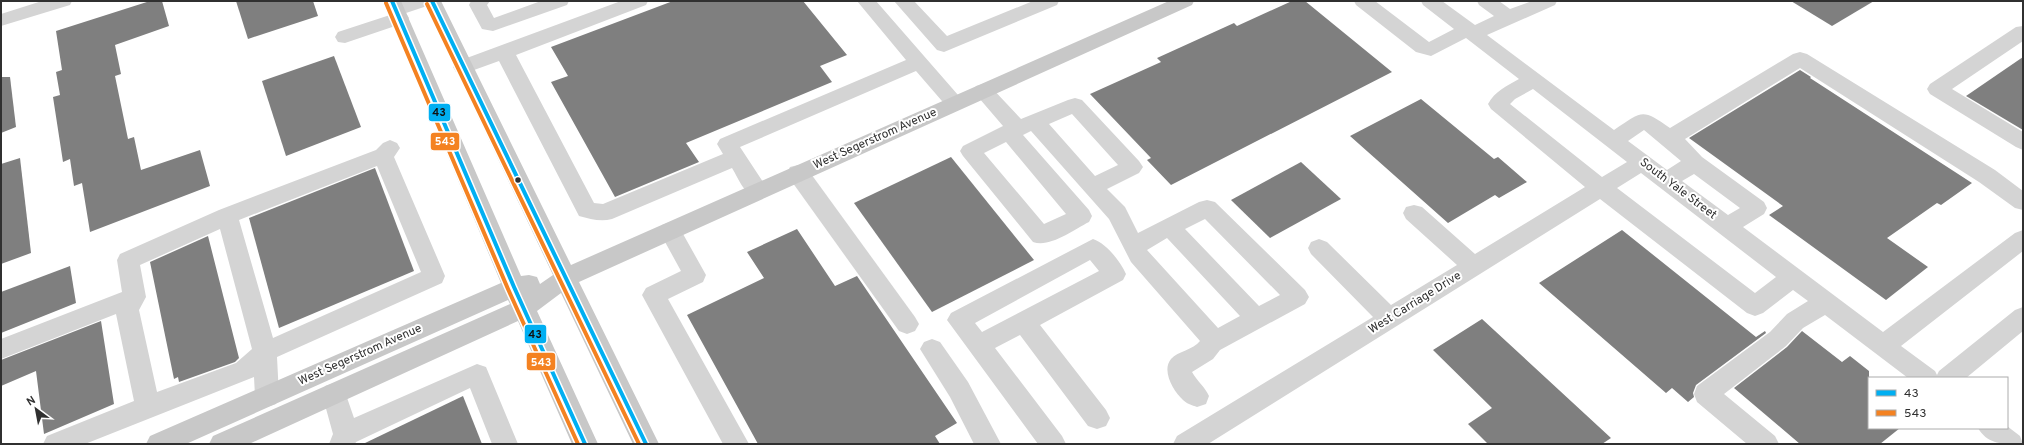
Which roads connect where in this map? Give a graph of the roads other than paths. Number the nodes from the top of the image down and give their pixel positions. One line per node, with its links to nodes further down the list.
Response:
1 (63, 1): 17 (street)
2 (423, 1): 15 (street)
3 (432, 1): 23 (main road)
4 (480, 1): 5 (street)
5 (560, 1)
6 (639, 1): 21 (street)
7 (866, 1): 22 (street)
8 (903, 1): 9 (street)
9 (1050, 1)
10 (1184, 1): 25 (main road, West Segerstrom Avenue)
11 (1363, 1): 19 (street)
12 (1430, 1): 19 (street, South Yale Street)
13 (1486, 1): 16 (street)
14 (1548, 1): 16 (street)
15 (396, 9): 18 (street); 54 (main road)
16 (1508, 17): 19 (street)
17 (1, 20)
18 (343, 32)
19 (1470, 32): 24 (street, South Yale Street)
20 (2023, 32): 30 (street)
21 (504, 51): 23 (street); 31 (street)
22 (919, 62): 26 (street); 31 (street)
23 (464, 67): 52 (main road)
24 (1534, 80): 29 (street, South Yale Street); 37 (street)
25 (983, 91): 26 (main road, West Segerstrom Avenue); 27 (street)
26 (955, 103): 34 (main road, West Segerstrom Avenue)
27 (1021, 128): 36 (street); 36 (street); 42 (street); 42 (street)
28 (1669, 139): 29 (street); 33 (street); 39 (street)
29 (1614, 140): 32 (street, South Yale Street)
30 (2023, 142)
31 (735, 158): 38 (street)
32 (1643, 162): 35 (street, South Yale Street); 37 (street, West Carriage Drive)
33 (1695, 163): 35 (street); 43 (street)
34 (798, 173): 38 (main road, West Segerstrom Avenue); 60 (street)
35 (1667, 180): 43 (street, South Yale Street)
36 (1092, 187): 47 (street)
37 (1601, 188): 50 (street, West Carriage Drive); 51 (street)
38 (758, 191): 45 (main road, West Segerstrom Avenue)
39 (2023, 202)
40 (1414, 213): 50 (street)
41 (227, 216): 53 (street); 66 (street); 66 (street)
42 (1072, 220): 48 (street)
43 (1728, 226): 51 (street, South Yale Street)
44 (1170, 227): 47 (street); 58 (street); 58 (street)
45 (670, 231): 52 (main road, West Segerstrom Avenue); 82 (street)
46 (2023, 239): 63 (street)
47 (1134, 245): 61 (street)
48 (1093, 248): 59 (street); 62 (street)
49 (1319, 248): 57 (street)
50 (1474, 266): 57 (street, West Carriage Drive)
51 (1794, 277): 55 (street, South Yale Street)
52 (565, 278): 54 (main road, West Segerstrom Avenue); 81 (main road)
53 (134, 297): 64 (street); 71 (street)
54 (519, 297): 69 (main road, West Segerstrom Avenue); 70 (main road, West Segerstrom Avenue); 80 (main road)
55 (1827, 302): 63 (street, South Yale Street); 86 (street)
56 (2023, 317): 68 (street)
57 (1389, 318): 73 (street, West Carriage Drive)
58 (1257, 319): 61 (street)
59 (1024, 322): 62 (street); 72 (street)
60 (907, 324)
61 (1212, 343): 73 (street)
62 (979, 345): 84 (street)
63 (1883, 346): 67 (street, South Yale Street)
64 (1, 349)
65 (932, 349): 83 (street)
66 (265, 352): 70 (street); 71 (street)
67 (1925, 377)
68 (1949, 377)
69 (334, 394): 75 (street); 78 (main road, West Segerstrom Avenue)
70 (267, 396): 77 (main road, West Segerstrom Avenue)
71 (148, 407): 76 (street)
72 (1097, 418)
73 (1220, 423): 85 (street, West Carriage Drive)
74 (1992, 429): 87 (street)
75 (344, 439): 79 (street)
76 (56, 444)
77 (159, 444)
78 (222, 444)
79 (505, 444)
80 (585, 444)
81 (646, 444)
82 (736, 444)
83 (988, 444)
84 (1053, 444)
85 (1186, 444)
86 (1766, 444)
87 (2011, 444)

